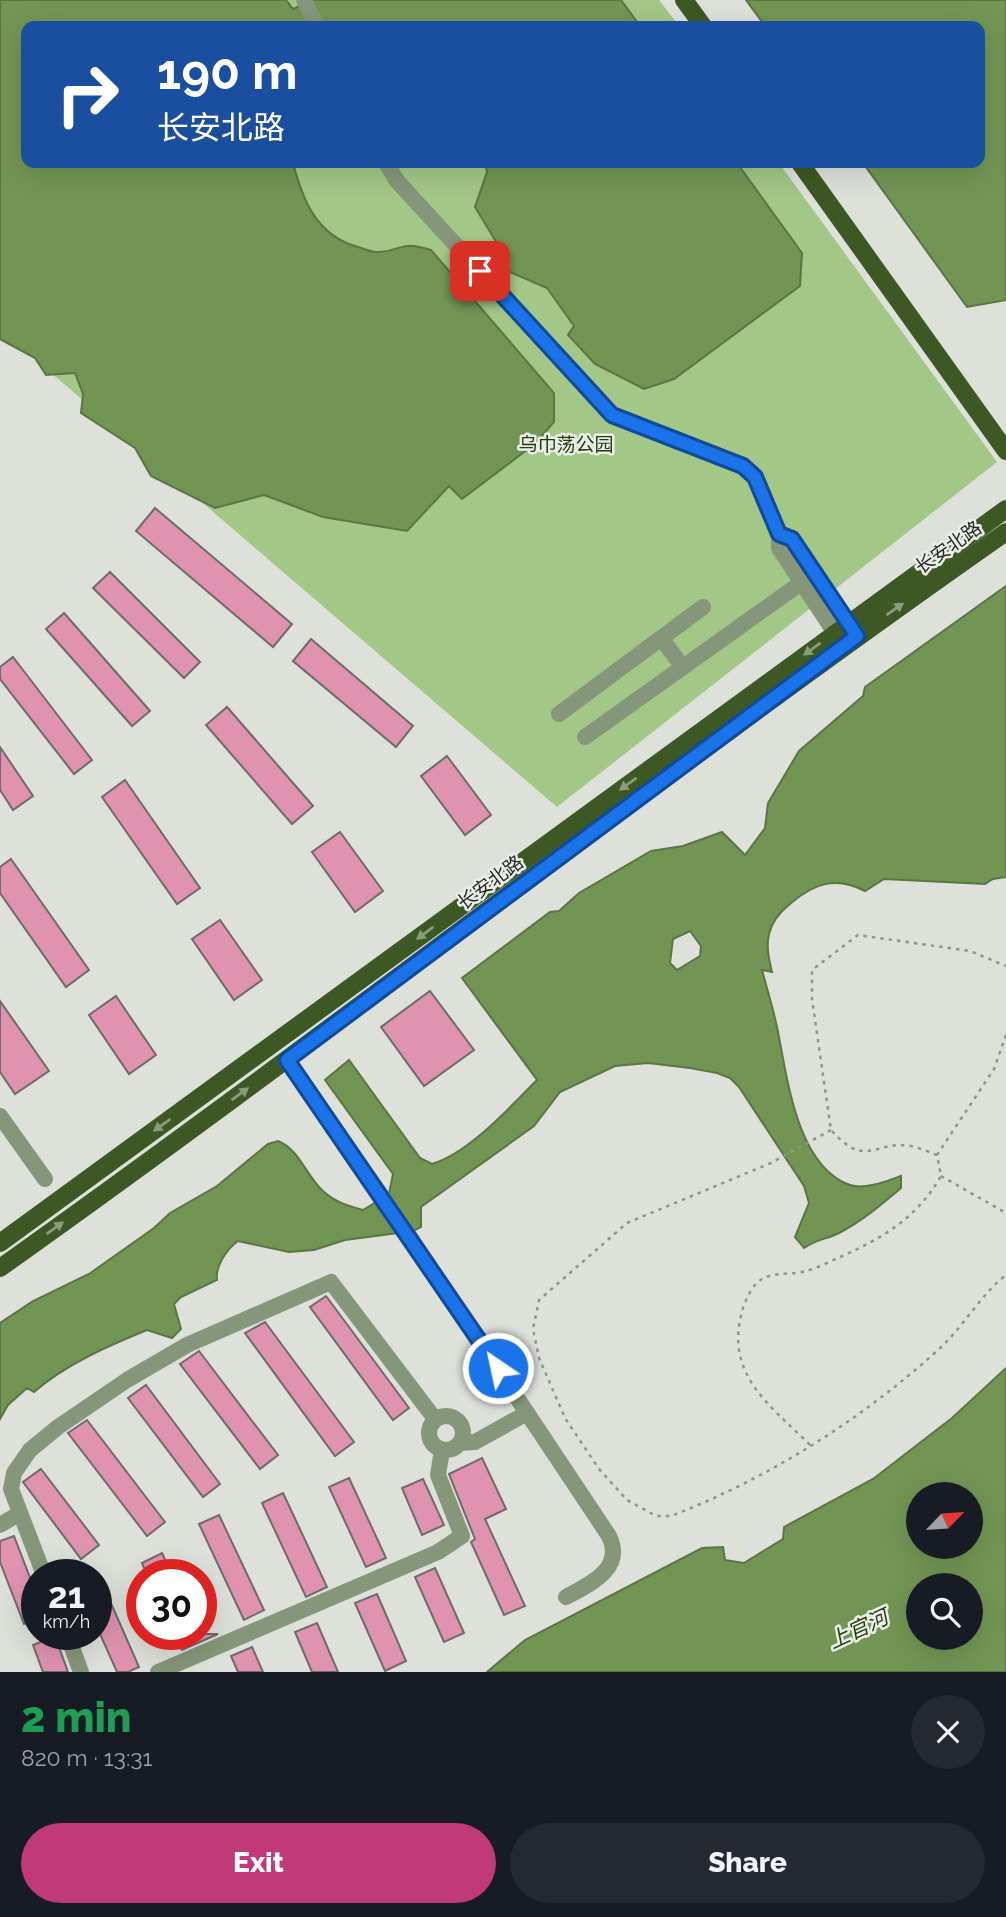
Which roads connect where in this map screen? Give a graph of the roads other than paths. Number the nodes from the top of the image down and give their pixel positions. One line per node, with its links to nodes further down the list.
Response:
1 (304, 0): 3 (street)
2 (684, 0): 4 (main road)
3 (314, 21)
4 (699, 21)
5 (389, 168): 10 (street)
6 (804, 168): 7 (main road)
7 (1006, 451)
8 (1006, 509): 12 (main road, 长安北路)
9 (1006, 532): 12 (main road, 长安北路, one-way to 9)
10 (808, 577): 12 (street); 14 (street)
11 (703, 607): 13 (street)
12 (846, 634): 17 (main road, 长安北路); 21 (main road, 长安北路, one-way to 21)
13 (660, 638): 14 (street); 15 (street)
14 (683, 667): 16 (street)
15 (559, 713)
16 (585, 737)
17 (287, 1060): 22 (main road, 长安北路, one-way to 17); 23 (street)
18 (0, 1116): 19 (street)
19 (6, 1136): 20 (street)
20 (45, 1179)
21 (0, 1243)
22 (0, 1268)
23 (527, 1412): 25 (street); 30 (street)
24 (435, 1419): 25 (street); 26 (street); 27 (street)
25 (460, 1443): 26 (street)
26 (442, 1450): 33 (street)
27 (20, 1513): 28 (street); 29 (street)
28 (0, 1525)
29 (38, 1559)
30 (566, 1597)
31 (73, 1650): 32 (street)
32 (81, 1672)
33 (158, 1672)

